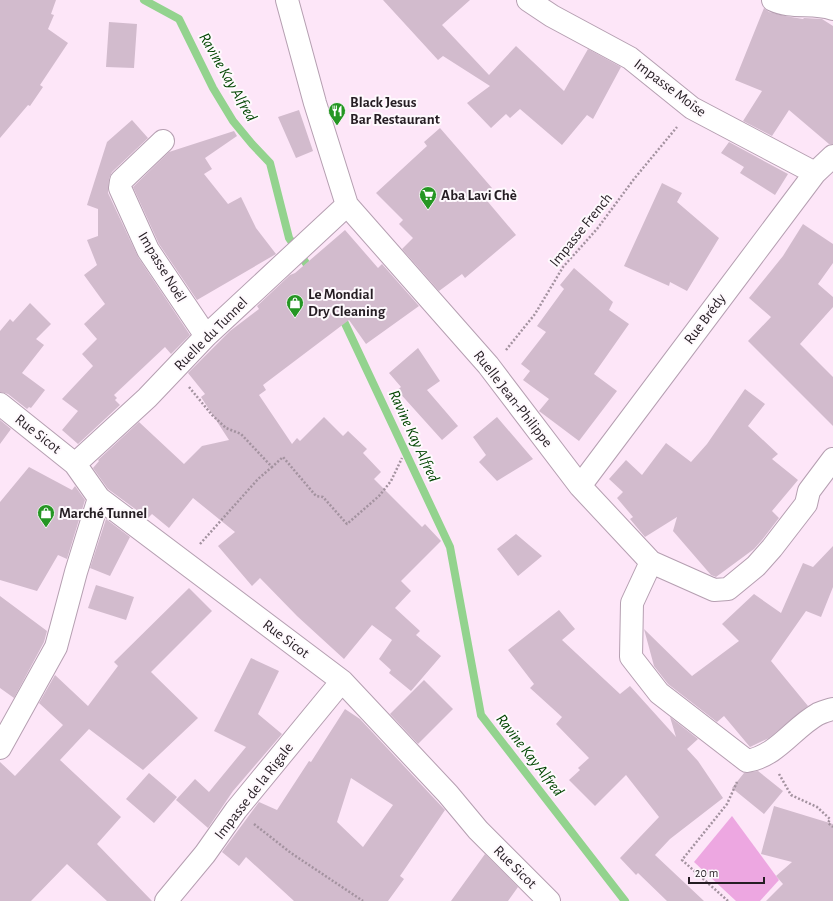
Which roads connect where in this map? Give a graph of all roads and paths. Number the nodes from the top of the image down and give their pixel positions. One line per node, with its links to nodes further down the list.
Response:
1 (287, 0): 9 (street, Ruelle Jean-Philippe)
2 (528, 0): 5 (street, Impasse Moïse)
3 (773, 0): 4 (street)
4 (833, 9)
5 (692, 108): 8 (street, Impasse Moïse); 11 (path, Impasse French)
6 (163, 141): 10 (street, Impasse Noël)
7 (833, 156): 8 (street, Rue Brédy)
8 (815, 173): 18 (street, Rue Brédy)
9 (347, 205): 10 (street, Ruelle du Tunnel); 11 (street, Ruelle Jean-Philippe)
10 (206, 336): 12 (street, Ruelle du Tunnel)
11 (488, 365): 18 (street, Ruelle Jean-Philippe)
12 (177, 368): 16 (street, Ruelle du Tunnel); 17 (path)
13 (0, 404): 16 (street, Rue Sicot)
14 (402, 458): 17 (path)
15 (833, 459): 20 (street)
16 (75, 464): 19 (street, Rue Sicot)
17 (272, 467): 21 (path)
18 (580, 486): 20 (street, Ruelle Jean-Philippe)
19 (99, 498): 21 (street, Rue Sicot); 24 (street)
20 (651, 562): 25 (street)
21 (183, 563): 22 (street, Rue Sicot)
22 (342, 681): 26 (street, Impasse de la Rigale); 30 (street, Rue Sicot)
23 (833, 709): 25 (street)
24 (0, 748)
25 (757, 758): 27 (path); 31 (path)
26 (236, 810): 28 (street, Impasse de la Rigale); 29 (path)
27 (833, 827)
28 (166, 901)
29 (363, 901)
30 (549, 901)
31 (728, 901)

